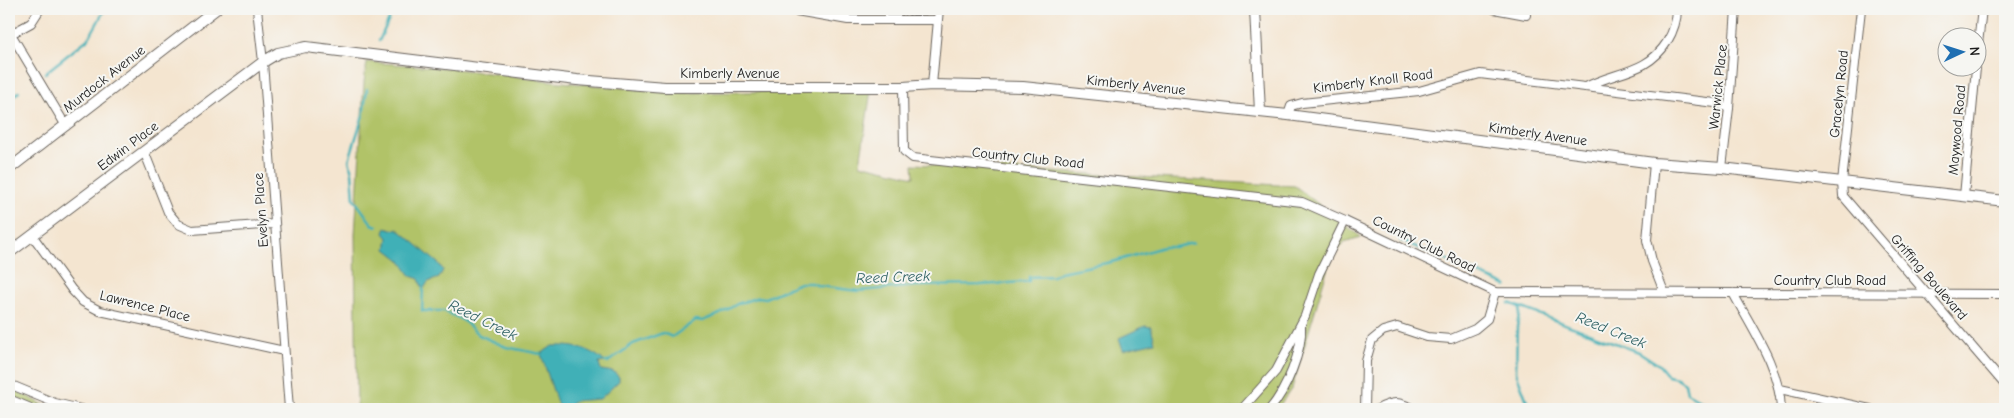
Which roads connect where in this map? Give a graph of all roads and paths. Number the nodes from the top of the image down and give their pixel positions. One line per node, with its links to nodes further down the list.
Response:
1 (40, 9): 16 (street)
2 (216, 9): 25 (street, Murdock Avenue)
3 (257, 9): 17 (street, Evelyn Place)
4 (785, 9): 12 (street)
5 (938, 9): 14 (street)
6 (1255, 9): 23 (street)
7 (1494, 9): 13 (street)
8 (1677, 9): 21 (street, Kimberly Knoll Road)
9 (1736, 9): 22 (street, Warwick Place)
10 (1860, 9): 30 (street, Gracelyn Road)
11 (1982, 9): 15 (street)
12 (798, 10): 14 (street)
13 (1526, 15)
14 (937, 20): 19 (street)
15 (1980, 28)
16 (10, 34): 25 (street)
17 (263, 62): 20 (street, Kimberly Avenue); 26 (street, Edwin Place); 34 (street, Evelyn Place)
18 (1975, 78): 31 (street, Maywood Road)
19 (932, 85): 20 (street, Kimberly Avenue); 23 (street, Kimberly Avenue)
20 (904, 87): 33 (street, Country Club Road)
21 (1586, 87): 22 (street, Kimberly Knoll Road); 24 (street, Kimberly Knoll Road)
22 (1729, 108): 28 (street, Warwick Place)
23 (1260, 112): 24 (street, Kimberly Avenue)
24 (1288, 115): 27 (street, Kimberly Avenue)
25 (66, 126): 29 (street, Murdock Avenue)
26 (144, 151): 34 (street); 35 (street, Edwin Place)
27 (1654, 163): 28 (street, Kimberly Avenue); 38 (street)
28 (1722, 168): 30 (street, Kimberly Avenue)
29 (9, 169)
30 (1842, 182): 31 (street, Kimberly Avenue); 40 (street, Griffing Boulevard)
31 (1964, 196): 32 (street, Kimberly Avenue)
32 (2005, 201)
33 (1346, 221): 37 (street, Country Club Road); 42 (street)
34 (274, 224): 43 (street, Evelyn Place)
35 (32, 235): 36 (street, Edwin Place); 43 (street, Lawrence Place)
36 (9, 253)
37 (1495, 292): 38 (street, Country Club Road); 53 (street)
38 (1664, 292): 39 (street, Country Club Road)
39 (1733, 293): 40 (street, Country Club Road); 46 (street)
40 (1927, 293): 41 (street, Country Club Road); 45 (street, Griffing Boulevard)
41 (2005, 294)
42 (1301, 323): 51 (street); 52 (street)
43 (284, 351): 50 (street, Evelyn Place)
44 (9, 384): 49 (street)
45 (2005, 385)
46 (1780, 389): 56 (street); 57 (street)
47 (9, 399): 48 (street)
48 (33, 409)
49 (81, 409)
50 (289, 409)
51 (1242, 409)
52 (1270, 409)
53 (1365, 409)
54 (1378, 409): 55 (street)
55 (1415, 409)
56 (1781, 409)
57 (1870, 409)

